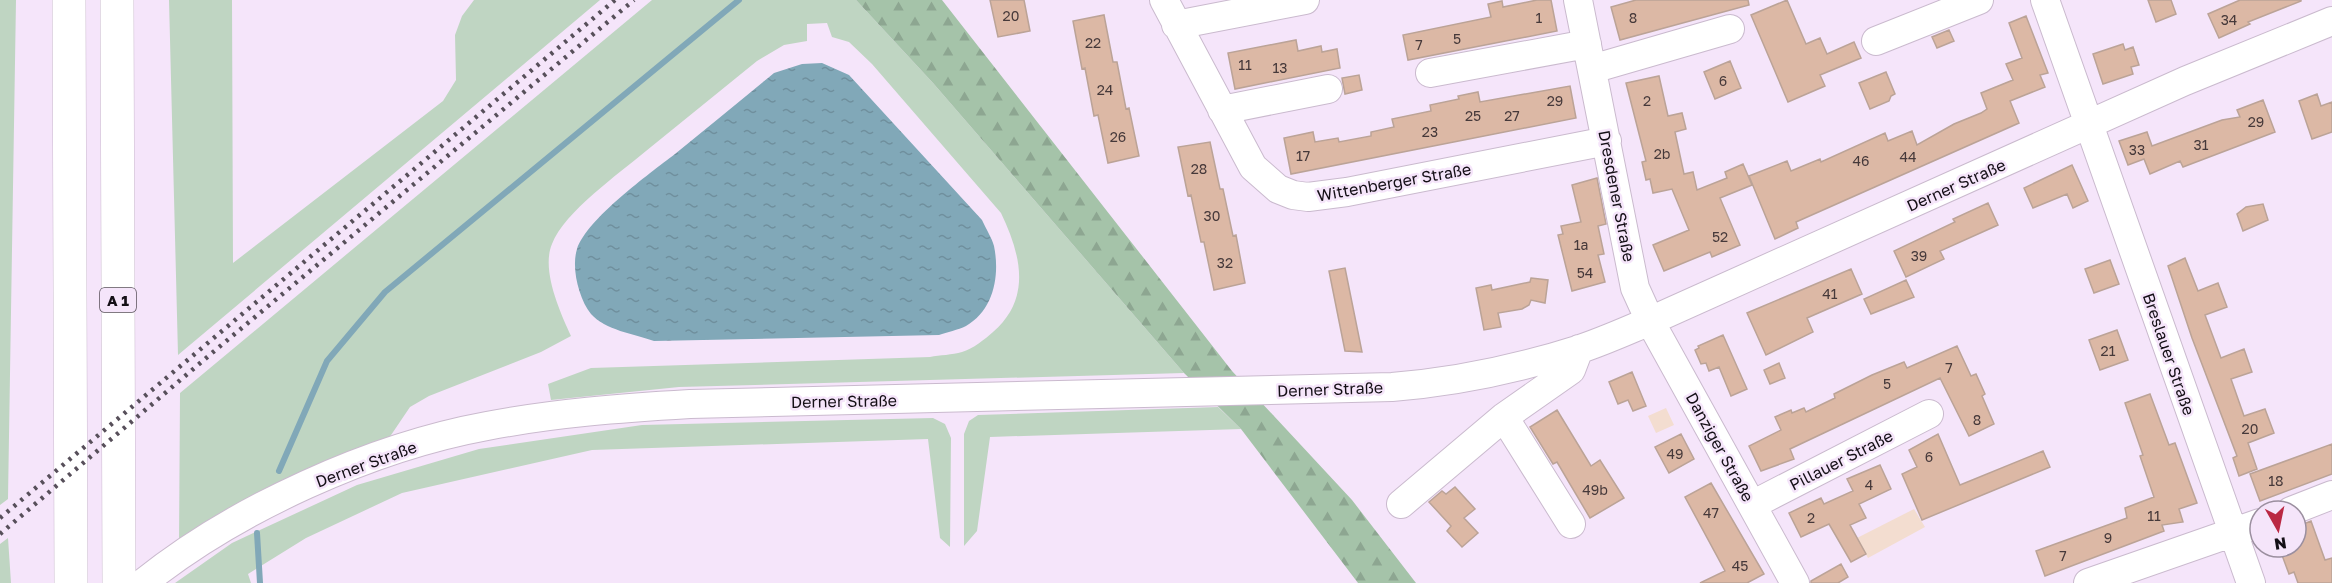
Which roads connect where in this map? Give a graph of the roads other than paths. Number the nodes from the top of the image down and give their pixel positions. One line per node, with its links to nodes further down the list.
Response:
1 (69, 0): 21 (highway)
2 (117, 0): 32 (highway, A 1)
3 (1305, 0): 7 (street, Wittenberger Straße)
4 (1578, 0): 11 (street, Dresdener Straße)
5 (1979, 0): 10 (street)
6 (2045, 0): 15 (street, Breslauer Straße)
7 (1170, 12): 14 (street, Wittenberger Straße)
8 (2332, 21): 15 (street, Derner Straße)
9 (1730, 29): 11 (street)
10 (1876, 42)
11 (1589, 56): 12 (street); 16 (street, Dresdener Straße)
12 (1430, 73)
13 (1328, 89): 14 (street)
14 (1222, 110): 16 (street, Wittenberger Straße)
15 (2089, 125): 17 (street, Derner Straße); 28 (street, Breslauer Straße)
16 (1607, 141): 17 (street, Dresdener Straße)
17 (1650, 321): 18 (street, Derner Straße); 25 (street, Danziger Straße)
18 (1579, 349): 20 (street); 33 (street, Derner Straße)
19 (1929, 414): 25 (street, Pillauer Straße)
20 (1504, 417): 23 (street); 26 (street)
21 (70, 488): 30 (highway); 31 (highway)
22 (2332, 495): 24 (street)
23 (1401, 504)
24 (2308, 504)
25 (1752, 505): 29 (street, Danziger Straße)
26 (1571, 524)
27 (2248, 528): 28 (street)
28 (2232, 534): 34 (street); 35 (street, Breslauer Straße)
29 (1786, 580)
30 (48, 583)
31 (71, 583)
32 (119, 583)
33 (143, 583)
34 (2088, 583)
35 (2251, 583)

